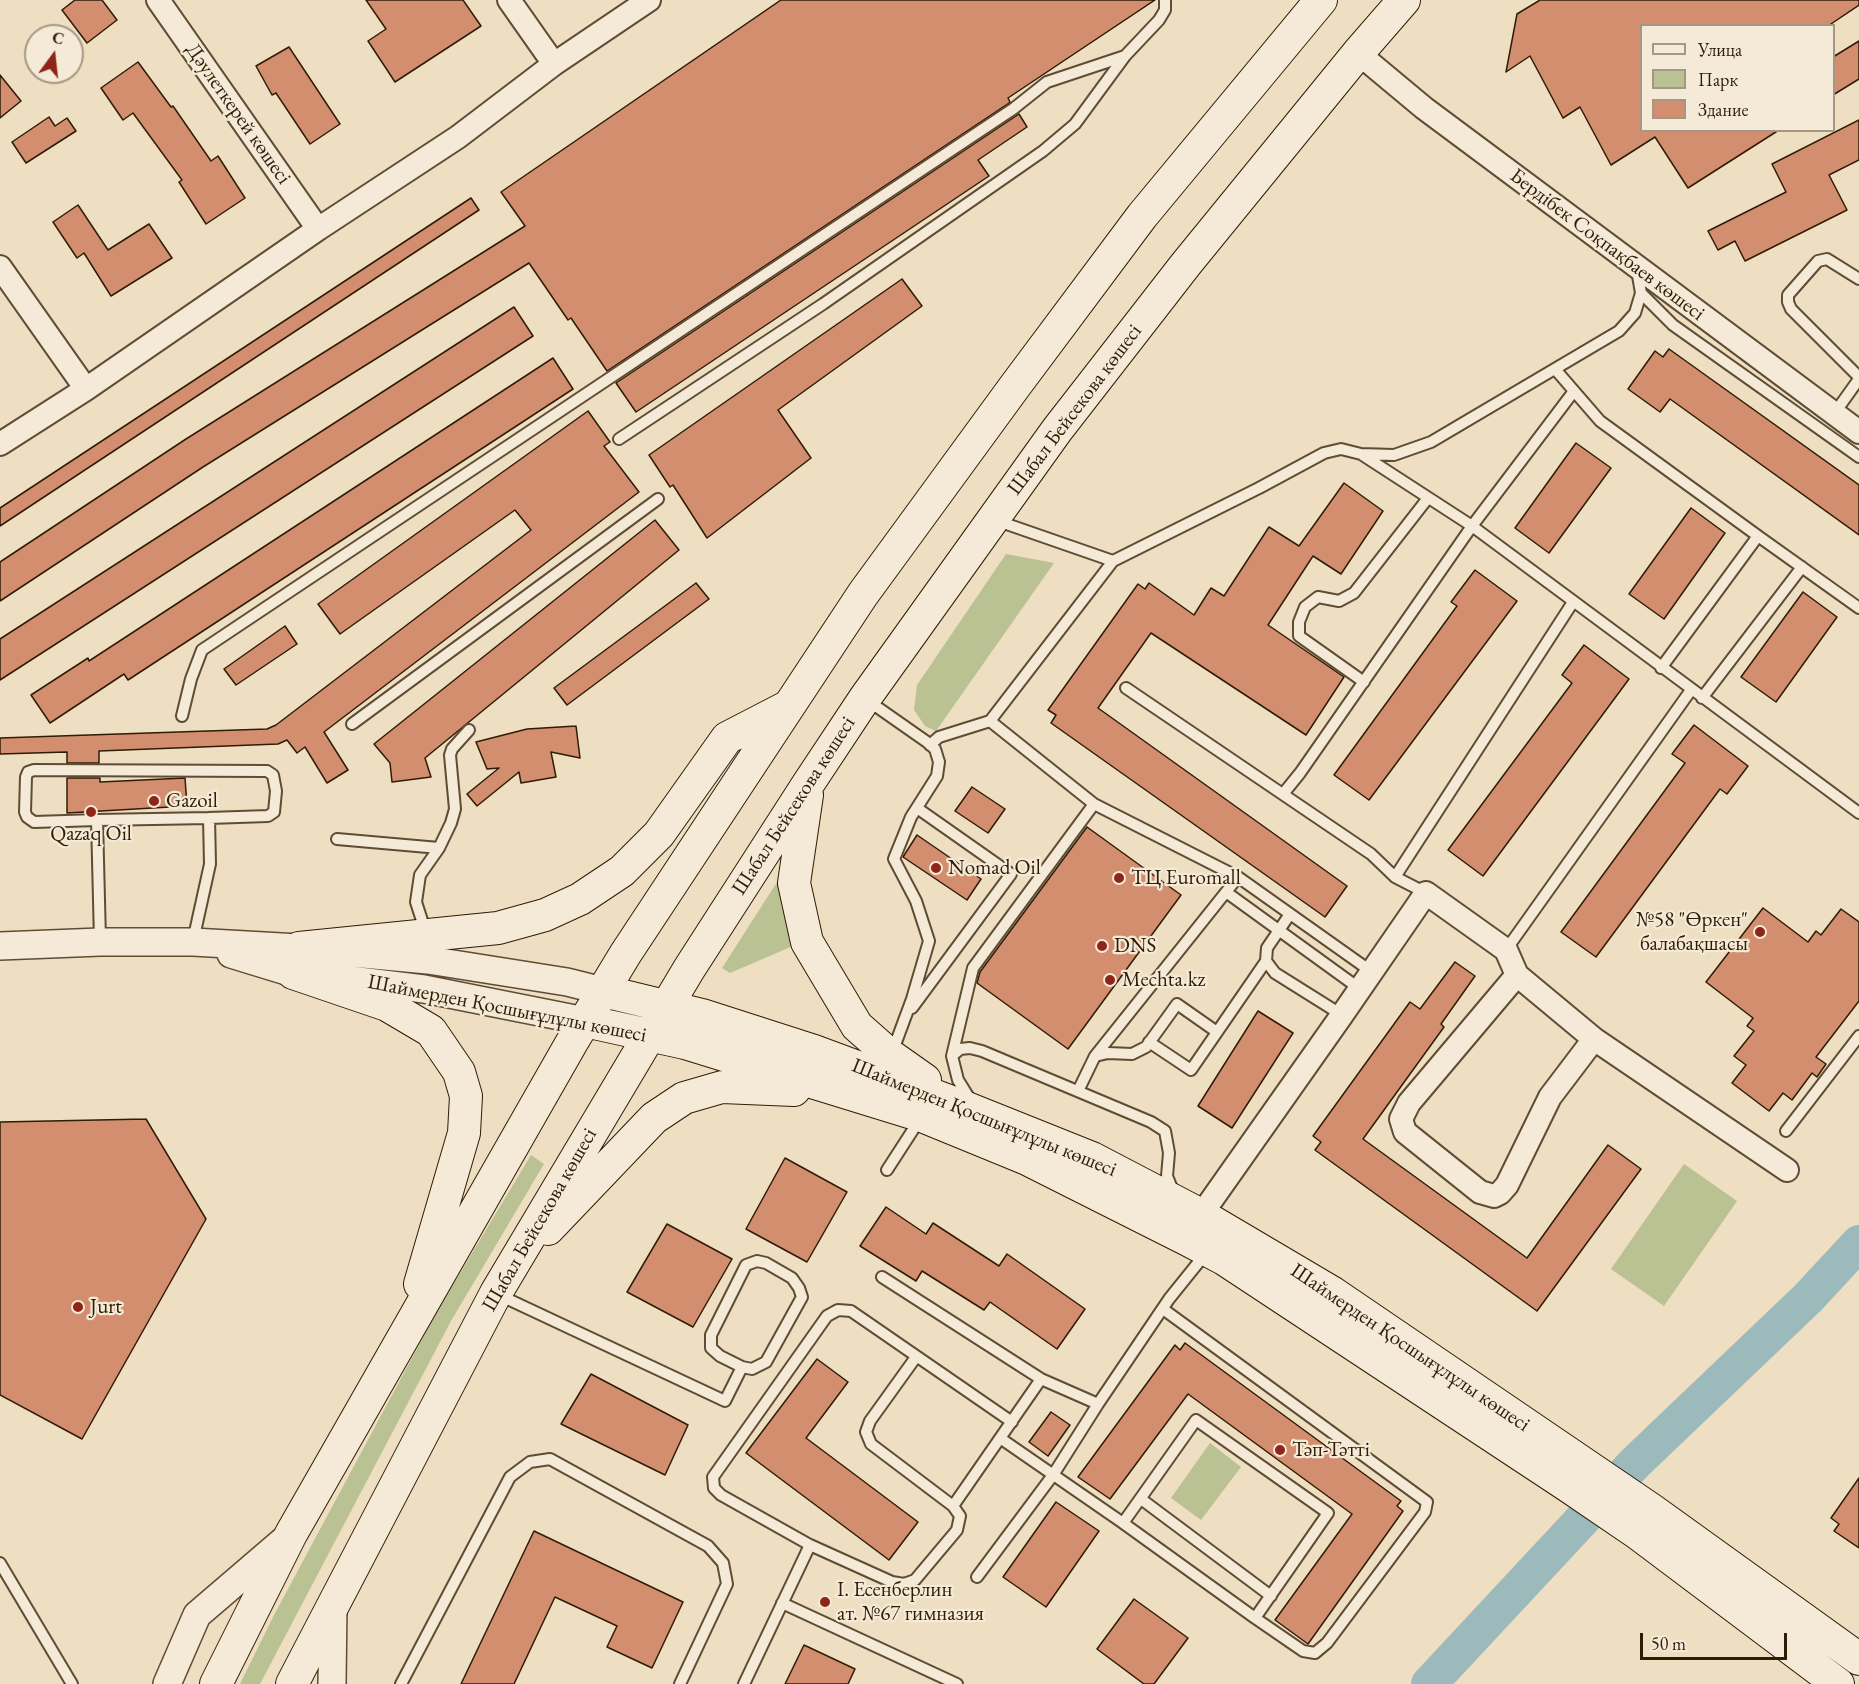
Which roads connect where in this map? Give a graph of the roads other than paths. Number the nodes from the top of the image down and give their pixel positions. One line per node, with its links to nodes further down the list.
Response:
1 (158, 0): 10 (street, Дәулеткерей көшесі)
2 (509, 0): 9 (street)
3 (649, 0): 9 (street)
4 (1165, 0): 8 (lane)
5 (1321, 0): 40 (main road)
6 (1404, 0): 7 (main road, Шабал Бейсекова көшесі)
7 (1358, 53): 12 (street, Бердібек Соқпақбаев көшесі); 27 (main road, Шабал Бейсекова көшесі)
8 (1125, 56): 21 (lane); 41 (lane)
9 (554, 64): 10 (street)
10 (318, 229): 17 (street)
11 (0, 267): 17 (street)
12 (1636, 267): 14 (lane); 19 (street, Бердібек Соқпақбаев көшесі)
13 (1859, 279): 16 (lane)
14 (1641, 293): 15 (lane); 24 (lane)
15 (1555, 369): 18 (lane); 23 (lane)
16 (1859, 378): 19 (lane)
17 (86, 389): 22 (street)
18 (1574, 391): 28 (lane); 29 (lane)
19 (1834, 414): 20 (street, Бердібек Соқпақбаев көшесі)
20 (1859, 432)
21 (620, 439)
22 (0, 444)
23 (1361, 454): 25 (lane); 30 (lane)
24 (1859, 457)
25 (1428, 498): 28 (lane); 35 (lane)
26 (658, 499): 43 (lane)
27 (993, 520): 30 (lane); 38 (main road, Шабал Бейсекова көшесі)
28 (1472, 526): 32 (lane); 35 (lane)
29 (1758, 536): 31 (lane); 34 (lane)
30 (1113, 561): 42 (lane)
31 (1802, 567): 33 (lane); 39 (lane)
32 (1573, 602): 34 (lane); 56 (lane)
33 (1859, 608)
34 (1661, 668): 37 (lane)
35 (1364, 682): 47 (lane)
36 (1126, 688): 47 (lane)
37 (1691, 690): 39 (lane); 65 (lane)
38 (865, 698): 45 (lane); 46 (main road, Шабал Бейсекова көшесі)
39 (1702, 698): 50 (lane)
40 (788, 706): 61 (main road); 70 (main road)
41 (182, 716)
42 (990, 721): 45 (lane); 48 (lane)
43 (351, 724)
44 (469, 730): 54 (lane)
45 (930, 745): 49 (lane)
46 (808, 784): 71 (main road, Шабал Бейсекова көшесі); 80 (main road)
47 (1283, 794): 56 (lane)
48 (1094, 804): 55 (lane); 81 (lane)
49 (917, 808): 73 (lane); 73 (lane)
50 (1859, 813)
51 (209, 818): 52 (lane); 52 (lane); 63 (lane)
52 (97, 820): 62 (lane)
53 (337, 839): 54 (lane)
54 (439, 848): 61 (lane)
55 (1238, 877): 57 (lane); 59 (lane)
56 (1395, 877): 58 (lane)
57 (1226, 892): 60 (lane); 82 (lane)
58 (1426, 893): 65 (street); 69 (street)
59 (1290, 914): 60 (lane); 69 (lane)
60 (1279, 930): 67 (lane); 69 (lane)
61 (427, 936): 66 (main road)
62 (100, 942): 63 (street, Шаймерден Қосшығұлұлы көшесі); 64 (street, Шаймерден Қосшығұлұлы көшесі)
63 (193, 942): 66 (street, Шаймерден Қосшығұлұлы көшесі)
64 (0, 946)
65 (1506, 950): 68 (street)
66 (296, 961): 70 (street, Шаймерден Қосшығұлұлы көшесі); 74 (street, Шаймерден Қосшығұлұлы көшесі); 95 (main road)
67 (1266, 961): 72 (lane); 75 (lane)
68 (1517, 975): 78 (street); 78 (street)
69 (1366, 980): 72 (street)
70 (603, 991): 71 (main road, Шаймерден Қосшығұлұлы көшесі); 74 (main road)
71 (666, 1007): 76 (main road, Шабал Бейсекова көшесі); 85 (main road, Шаймерден Қосшығұлұлы көшесі)
72 (1342, 1015): 90 (street)
73 (905, 1019): 80 (lane)
74 (585, 1021): 76 (main road, Шаймерден Қосшығұлұлы көшесі); 95 (main road)
75 (1217, 1032): 79 (lane); 79 (lane)
76 (649, 1035): 84 (main road, Шаймерден Қосшығұлұлы көшесі); 91 (main road, Шабал Бейсекова көшесі)
77 (1859, 1036): 87 (lane)
78 (1594, 1039): 89 (street)
79 (1149, 1042): 82 (lane)
80 (891, 1056): 85 (main road)
81 (952, 1056): 83 (lane); 85 (lane)
82 (1095, 1056): 83 (lane)
83 (1078, 1091): 90 (lane)
84 (838, 1092): 86 (main road, Шаймерден Қосшығұлұлы көшесі); 91 (main road)
85 (968, 1109): 90 (main road, Шаймерден Қосшығұлұлы көшесі)
86 (922, 1116): 88 (lane); 90 (main road, Шаймерден Қосшығұлұлы көшесі)
87 (1786, 1131)
88 (887, 1170)
89 (1787, 1170)
90 (1194, 1227): 94 (lane); 105 (main road, Шаймерден Қосшығұлұлы көшесі)
91 (512, 1266): 93 (main road, Шабал Бейсекова көшесі)
92 (882, 1277): 98 (lane)
93 (496, 1293): 97 (lane); 113 (main road, Шабал Бейсекова көшесі)
94 (1163, 1309): 99 (lane); 114 (lane)
95 (405, 1335): 107 (main road)
96 (916, 1357): 100 (lane); 104 (lane); 108 (lane)
97 (742, 1367): 97 (lane)
98 (1041, 1379): 99 (lane); 100 (lane)
99 (1098, 1404): 102 (lane)
100 (1012, 1422): 101 (lane)
101 (1000, 1438): 102 (lane); 104 (lane)
102 (1053, 1475): 106 (lane); 110 (lane)
103 (1141, 1499): 106 (lane); 111 (lane); 111 (lane)
104 (953, 1506): 108 (lane)
105 (1644, 1522): 115 (main road, Шаймерден Қосшығұлұлы көшесі); 125 (main road, Шаймерден Қосшығұлұлы көшесі)
106 (1124, 1523): 114 (lane)
107 (291, 1534): 117 (street); 118 (main road)
108 (810, 1545): 112 (lane)
109 (0, 1563): 116 (lane)
110 (977, 1577)
111 (1270, 1596): 114 (lane)
112 (782, 1602): 123 (lane); 124 (lane)
113 (333, 1603): 119 (main road, Шабал Бейсекова көшесі); 120 (street)
114 (1255, 1618)
115 (1859, 1659)
116 (72, 1684)
117 (167, 1684)
118 (216, 1684)
119 (292, 1684)
120 (332, 1684)
121 (401, 1684): 122 (lane)
122 (680, 1684)
123 (744, 1684)
124 (957, 1684)
125 (1838, 1684)

